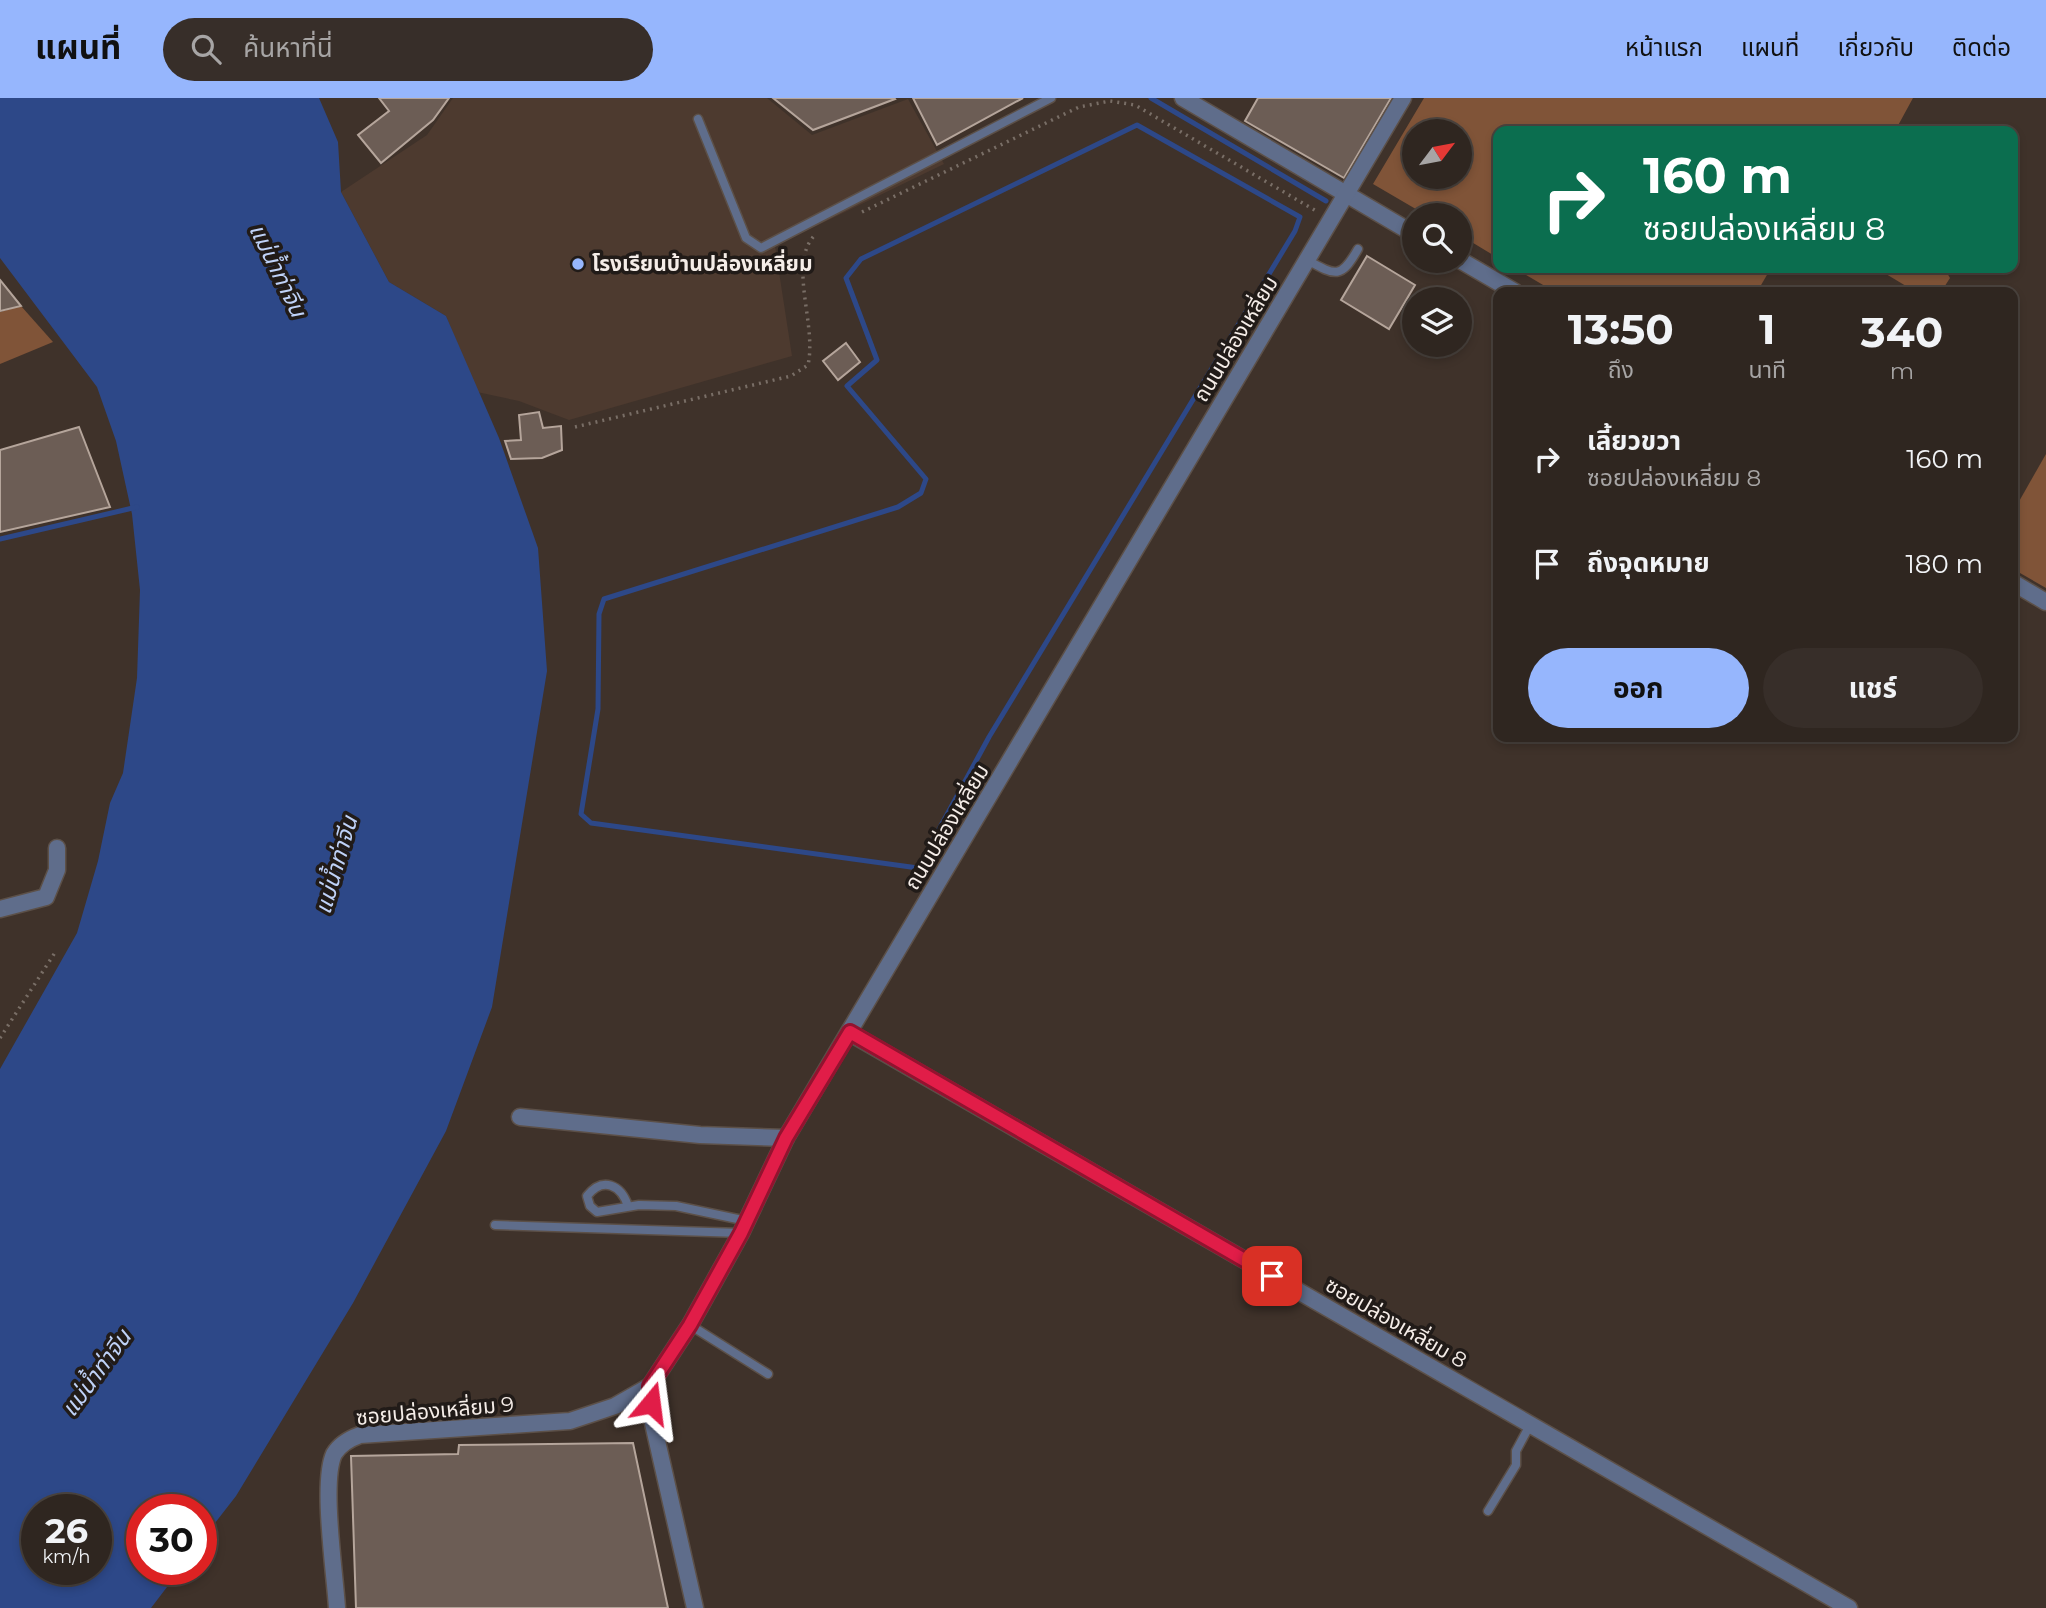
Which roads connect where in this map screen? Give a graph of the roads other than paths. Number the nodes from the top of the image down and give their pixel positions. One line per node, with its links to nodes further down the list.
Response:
1 (1051, 98): 4 (lane)
2 (1183, 98): 5 (street)
3 (1403, 98): 5 (street, ถนนปล่องเหลี่ยม)
4 (698, 119)
5 (1346, 195): 6 (street); 8 (street, ถนนปล่องเหลี่ยม)
6 (1402, 227)
7 (1358, 249): 8 (lane)
8 (1307, 260): 15 (street, ถนนปล่องเหลี่ยม)
9 (1472, 267): 10 (street)
10 (1506, 287)
11 (2018, 586): 12 (street)
12 (2046, 602)
13 (57, 848): 14 (street)
14 (0, 909)
15 (850, 1032): 17 (street, ถนนปล่องเหลี่ยม); 24 (street, ซอยปล่องเหลี่ยม 8)
16 (520, 1118): 17 (street)
17 (786, 1138): 20 (street, ถนนปล่องเหลี่ยม)
18 (628, 1206): 18 (lane); 20 (lane)
19 (495, 1225): 20 (lane)
20 (744, 1227): 21 (street, ถนนปล่องเหลี่ยม)
21 (690, 1325): 22 (lane); 23 (street, ถนนปล่องเหลี่ยม)
22 (768, 1374)
23 (650, 1386): 26 (street, ซอยปล่องเหลี่ยม 9); 27 (street)
24 (1530, 1425): 25 (lane); 28 (street, ซอยปล่องเหลี่ยม 8)
25 (1488, 1511)
26 (337, 1608)
27 (695, 1608)
28 (1849, 1608)

